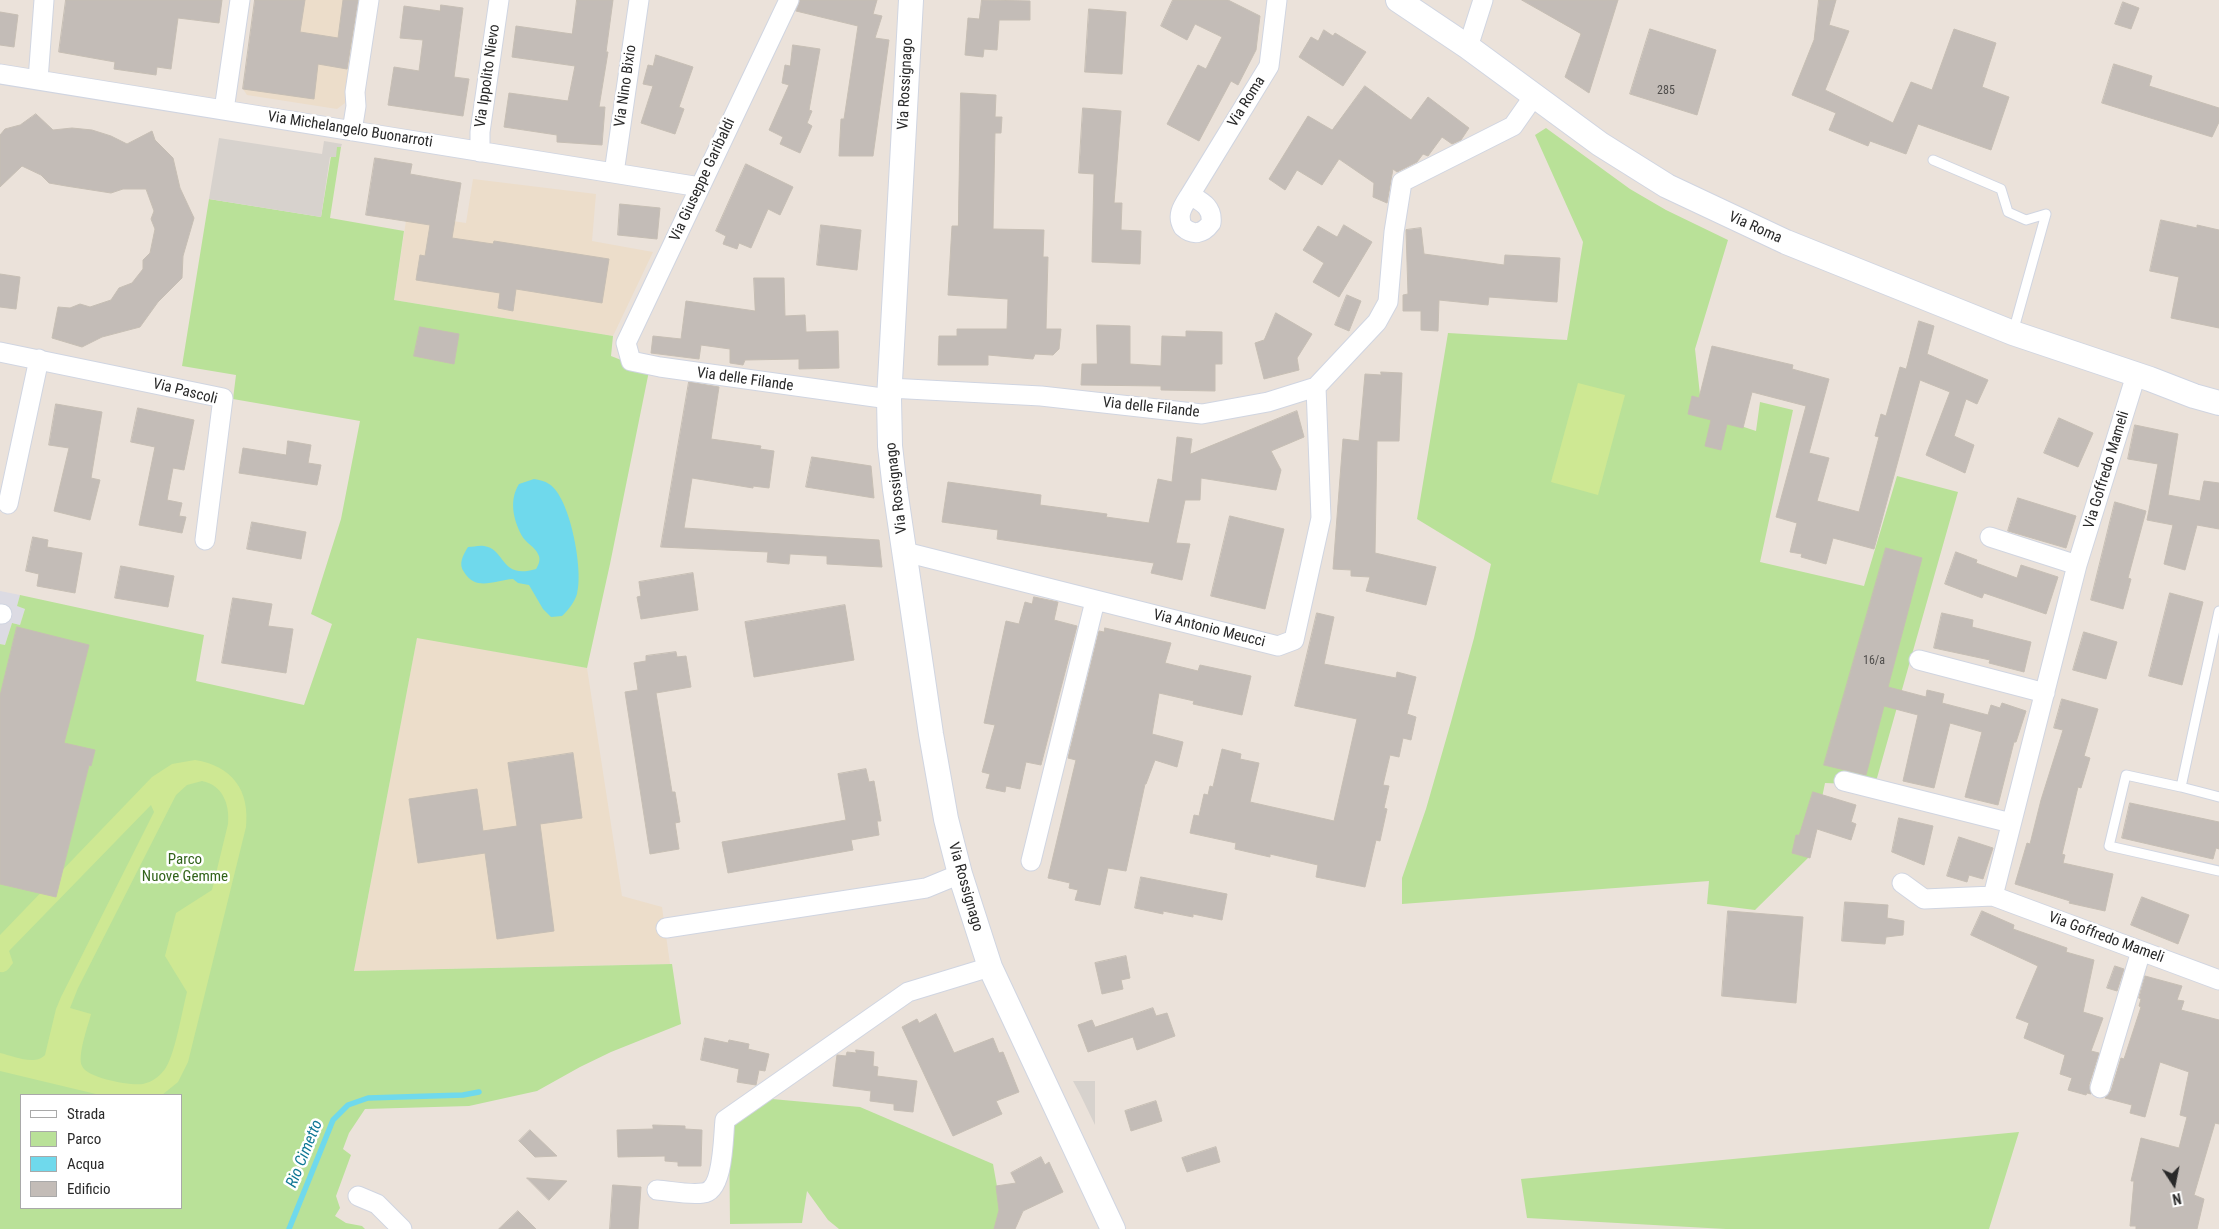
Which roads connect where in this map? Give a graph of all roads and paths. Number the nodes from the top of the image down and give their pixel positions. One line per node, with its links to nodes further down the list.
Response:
1 (44, 0): 13 (street)
2 (240, 0): 15 (street)
3 (369, 0): 16 (street)
4 (499, 0): 17 (street, Via Ippolito Nievo)
5 (639, 0): 19 (street, Via Nino Bixio)
6 (789, 0): 20 (street, Via Giuseppe Garibaldi)
7 (911, 0): 29 (street, Via Rossignago)
8 (1277, 0): 21 (street, Via Roma)
9 (1398, 0): 11 (street, Via Roma)
10 (1483, 0): 11 (street)
11 (1468, 47): 14 (street, Via Roma)
12 (0, 74): 13 (street, Via Michelangelo Buonarroti)
13 (38, 80): 15 (street, Via Michelangelo Buonarroti)
14 (1534, 96): 22 (street, Via Roma); 28 (street, Via delle Filande)
15 (224, 110): 16 (street, Via Michelangelo Buonarroti)
16 (352, 132): 17 (street, Via Michelangelo Buonarroti)
17 (480, 152): 19 (street, Via Michelangelo Buonarroti)
18 (1933, 160): 22 (lane)
19 (614, 173): 20 (street, Via Michelangelo Buonarroti)
20 (700, 187): 25 (street, Via Giuseppe Garibaldi)
21 (1190, 195)
22 (2013, 333): 26 (street, Via Roma)
23 (0, 352): 24 (street, Via Pascoli)
24 (39, 359): 31 (street); 33 (street, Via Pascoli)
25 (631, 361): 29 (street, Via delle Filande)
26 (2143, 377): 27 (street, Via Roma); 30 (street, Via Roma); 35 (street, Via Goffredo Mameli)
27 (2219, 386)
28 (1316, 387): 29 (street, Via delle Filande); 36 (street, Via Antonio Meucci)
29 (889, 394): 34 (street, Via Rossignago)
30 (2219, 403)
31 (8, 504)
32 (1990, 537): 35 (street)
33 (204, 540)
34 (905, 552): 36 (street, Via Antonio Meucci); 46 (street, Via Rossignago)
35 (2077, 566): 39 (street, Via Goffredo Mameli)
36 (1095, 601): 44 (street)
37 (2219, 611): 41 (lane)
38 (1920, 660): 39 (street)
39 (2045, 693): 43 (street, Via Goffredo Mameli)
40 (1844, 781): 43 (street)
41 (2181, 787): 42 (lane); 45 (lane)
42 (2219, 796)
43 (2011, 823): 48 (street, Via Goffredo Mameli)
44 (1031, 861)
45 (2219, 871)
46 (960, 874): 49 (street); 51 (street, Via Rossignago)
47 (1902, 883): 48 (street, Via Goffredo Mameli)
48 (1993, 896): 50 (street, Via Goffredo Mameli)
49 (666, 928)
50 (2141, 951): 52 (street, Via Goffredo Mameli); 53 (street)
51 (990, 967): 54 (street); 57 (street, Via Rossignago)
52 (2219, 980)
53 (2100, 1088)
54 (656, 1190)
55 (358, 1196): 56 (street)
56 (402, 1229)
57 (1113, 1229)

